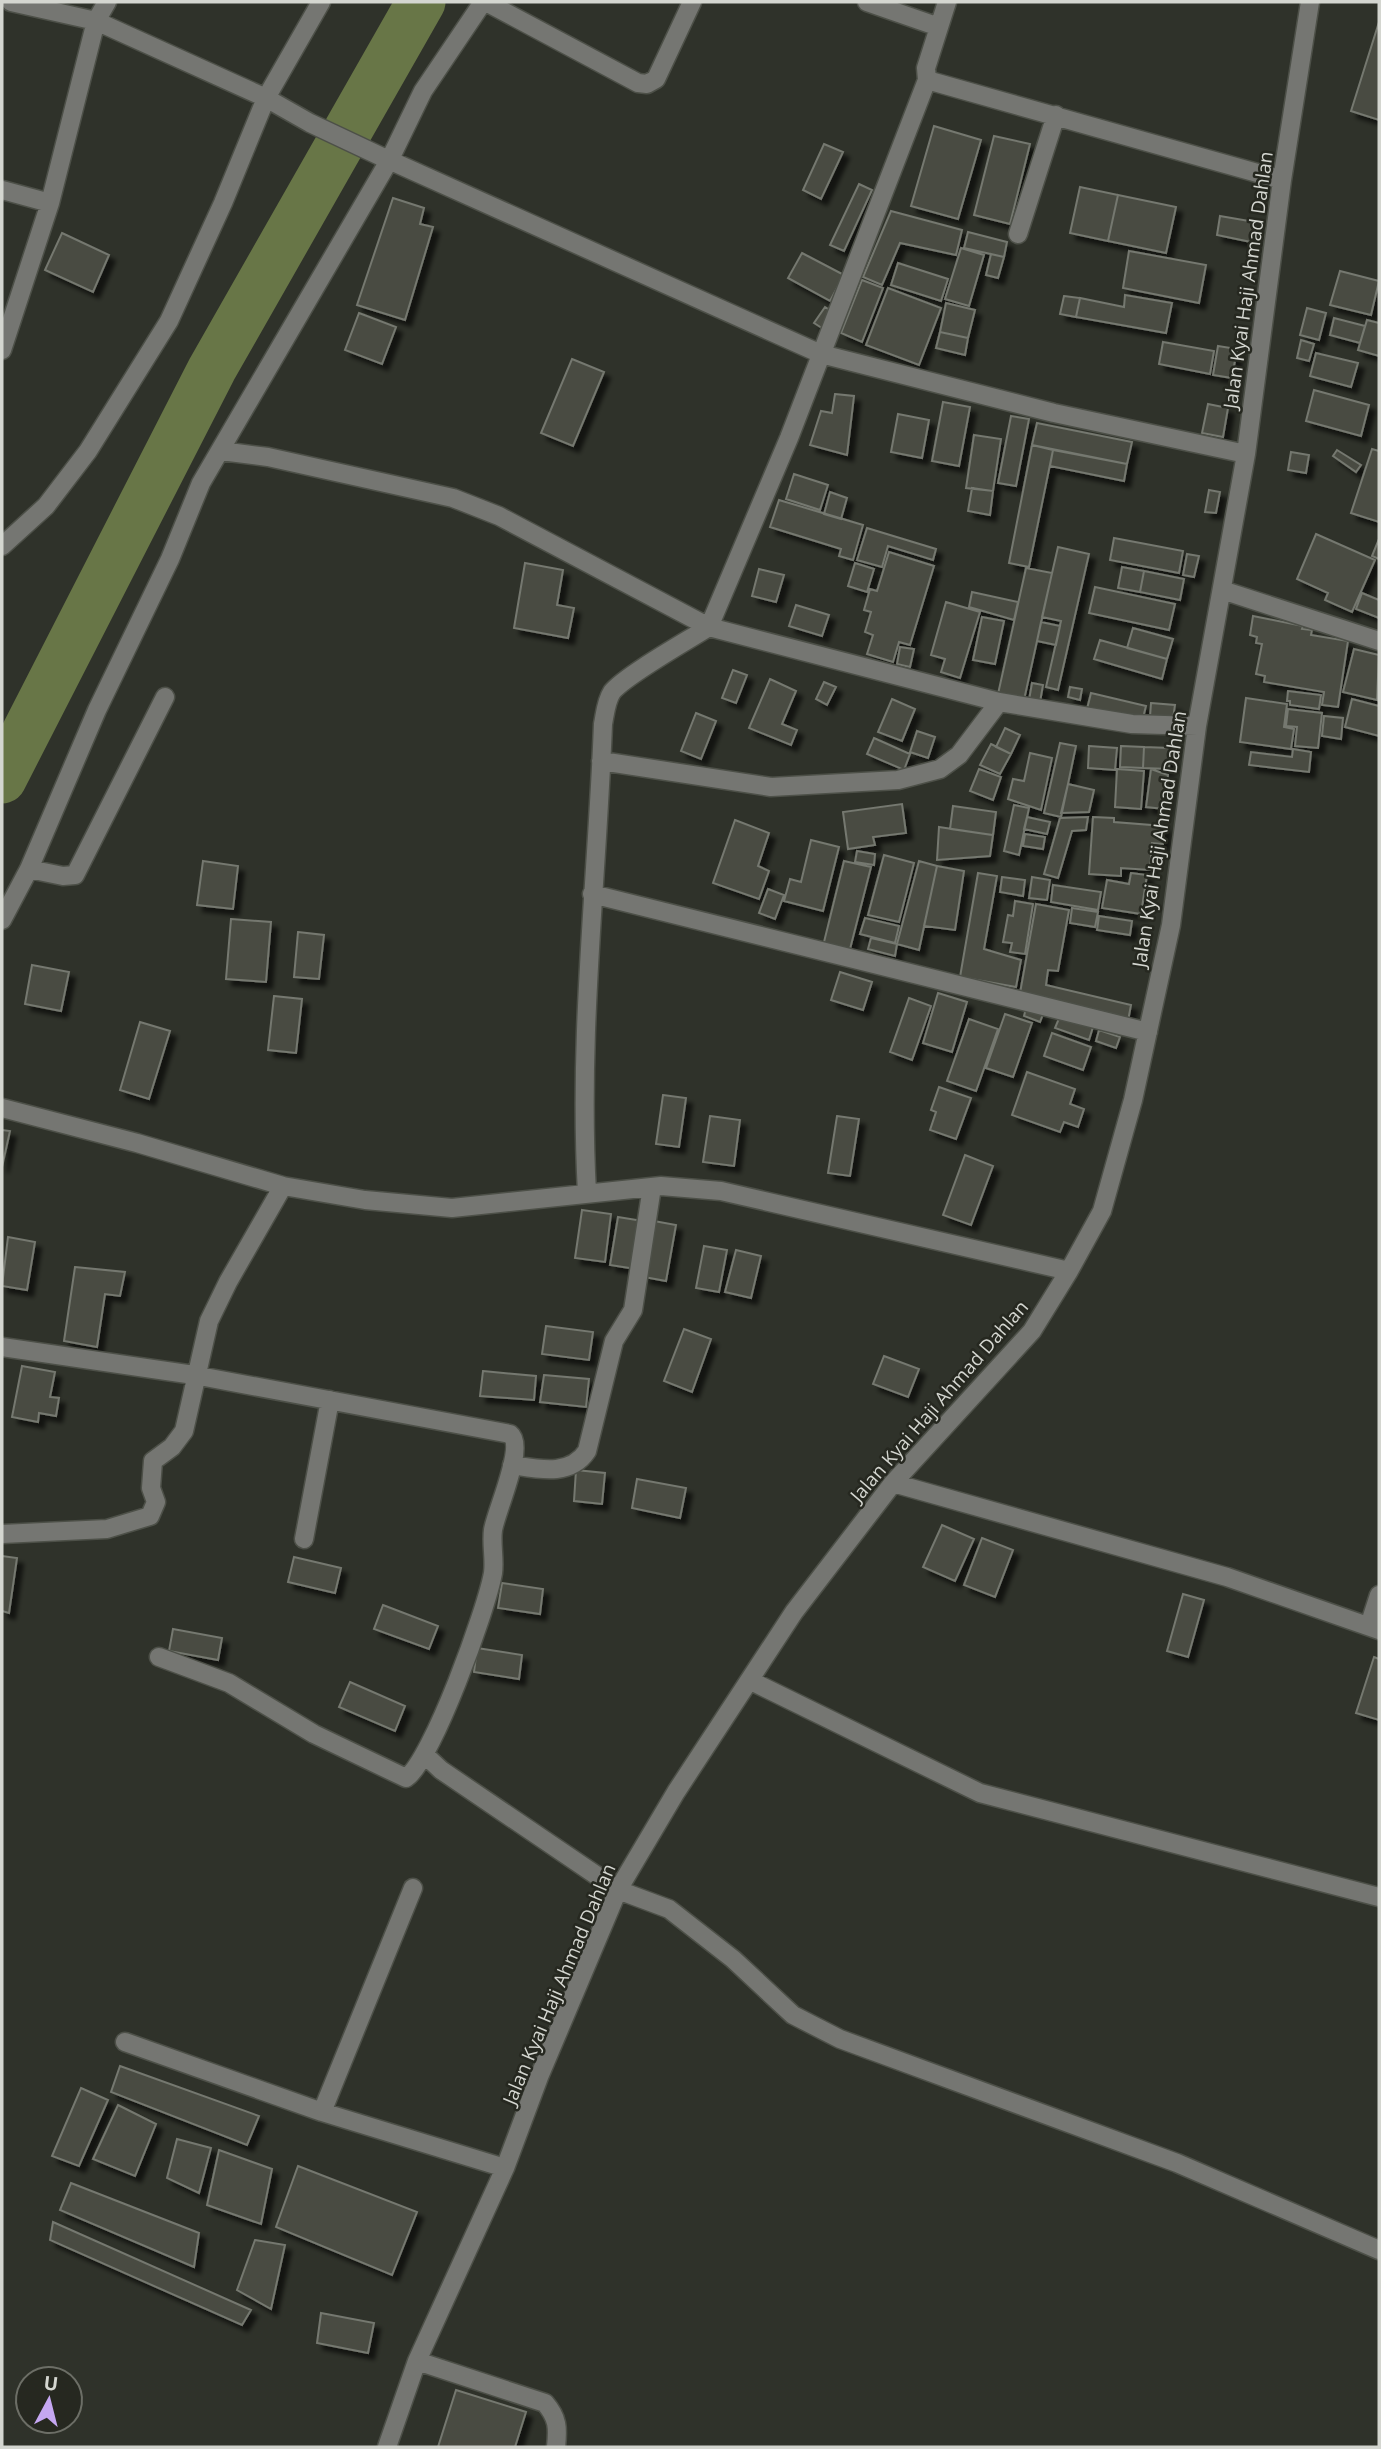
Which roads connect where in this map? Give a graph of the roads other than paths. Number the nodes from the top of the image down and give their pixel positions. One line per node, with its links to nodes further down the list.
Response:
1 (11, 2): 9 (street)
2 (107, 2): 9 (street)
3 (321, 2): 12 (street)
4 (484, 2): 5 (street); 14 (street)
5 (692, 2)
6 (867, 2): 10 (street)
7 (947, 2): 10 (street)
8 (1310, 2): 15 (street, Jalan Kyai Haji Ahmad Dahlan)
9 (96, 21): 12 (street); 17 (street)
10 (939, 27): 11 (street)
11 (927, 80): 13 (street); 20 (street)
12 (266, 98): 14 (street); 24 (street)
13 (1056, 115): 15 (street); 18 (street)
14 (385, 158): 20 (street); 21 (street)
15 (1282, 180): 22 (street, Jalan Kyai Haji Ahmad Dahlan)
16 (2, 190): 17 (street)
17 (50, 203): 19 (street)
18 (1018, 234)
19 (2, 349)
20 (821, 354): 22 (street); 26 (street)
21 (221, 451): 26 (street); 32 (street)
22 (1246, 454): 25 (street, Jalan Kyai Haji Ahmad Dahlan)
23 (2, 523): 24 (street)
24 (3, 545)
25 (1222, 590): 27 (street); 30 (street, Jalan Kyai Haji Ahmad Dahlan)
26 (709, 627): 29 (street); 31 (street)
27 (1379, 641)
28 (165, 697): 32 (street)
29 (999, 702): 30 (street); 31 (street)
30 (1197, 726): 35 (street, Jalan Kyai Haji Ahmad Dahlan)
31 (601, 761): 33 (street)
32 (29, 869): 34 (street)
33 (592, 894): 35 (street); 39 (street)
34 (2, 920)
35 (1148, 1032): 40 (street, Jalan Kyai Haji Ahmad Dahlan)
36 (2, 1108): 37 (street)
37 (283, 1186): 39 (street); 42 (street)
38 (652, 1187): 39 (street); 40 (street); 44 (street)
39 (586, 1193)
40 (1069, 1271): 45 (street, Jalan Kyai Haji Ahmad Dahlan)
41 (2, 1347): 42 (street)
42 (194, 1375): 43 (street); 46 (street)
43 (330, 1400): 44 (street); 47 (street)
44 (512, 1465): 52 (street)
45 (893, 1483): 49 (street); 51 (street, Jalan Kyai Haji Ahmad Dahlan)
46 (2, 1534)
47 (304, 1539)
48 (1379, 1595): 49 (street)
49 (1374, 1628)
50 (159, 1657): 52 (street)
51 (751, 1681): 54 (street, Jalan Kyai Haji Ahmad Dahlan); 55 (street)
52 (425, 1755): 54 (street)
53 (413, 1888): 57 (street)
54 (618, 1890): 58 (street, Jalan Kyai Haji Ahmad Dahlan); 59 (street)
55 (1379, 1898)
56 (125, 2042): 57 (street)
57 (322, 2112): 58 (street)
58 (505, 2168): 60 (street, Jalan Kyai Haji Ahmad Dahlan)
59 (1379, 2250)
60 (417, 2361): 61 (street, Jalan Kyai Haji Ahmad Dahlan); 62 (street)
61 (387, 2447)
62 (556, 2447)

